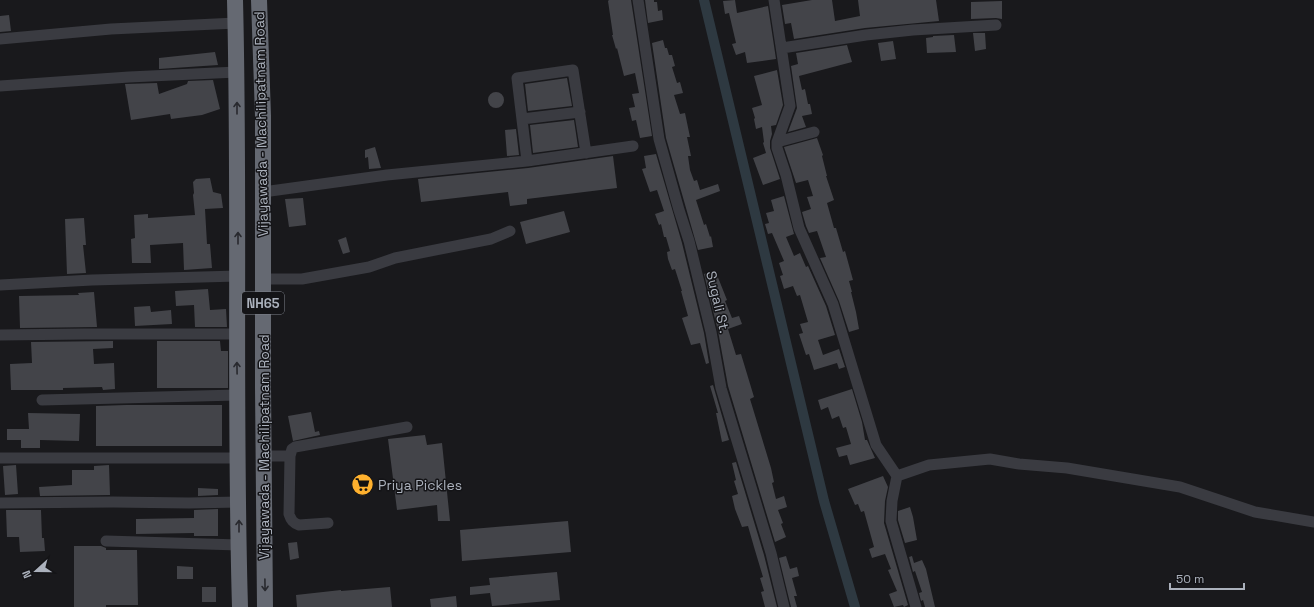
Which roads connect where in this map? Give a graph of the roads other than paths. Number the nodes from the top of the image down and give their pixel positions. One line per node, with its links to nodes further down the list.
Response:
1 (235, 0): 5 (highway, Vijayawada - Machilipatnam Road / NH65)
2 (259, 0): 18 (highway, Vijayawada - Machilipatnam Road / NH65)
3 (638, 0): 41 (street, Sugali St.)
4 (774, 0): 8 (street)
5 (236, 23): 7 (street); 9 (highway, Vijayawada - Machilipatnam Road / NH65)
6 (996, 25): 8 (street)
7 (0, 39)
8 (782, 48): 14 (street)
9 (237, 72): 10 (street); 20 (highway, Vijayawada - Machilipatnam Road / NH65, one-way to 9)
10 (0, 86)
11 (580, 112): 12 (street); 12 (street); 16 (street)
12 (522, 119): 17 (street)
13 (814, 132): 14 (street)
14 (777, 142): 32 (street)
15 (633, 146): 16 (street)
16 (586, 154): 17 (street)
17 (527, 161): 18 (street)
18 (263, 192): 21 (highway, Vijayawada - Machilipatnam Road / NH65)
19 (510, 231): 21 (street)
20 (238, 276): 22 (street); 23 (highway, Vijayawada - Machilipatnam Road / NH65)
21 (263, 282): 28 (highway, Vijayawada - Machilipatnam Road / NH65)
22 (0, 285)
23 (237, 334): 24 (street); 25 (highway, Vijayawada - Machilipatnam Road / NH65, one-way to 23)
24 (0, 335)
25 (237, 395): 26 (street); 31 (highway, Vijayawada - Machilipatnam Road / NH65)
26 (42, 400)
27 (407, 428): 29 (street)
28 (264, 456): 29 (street); 40 (highway, Vijayawada - Machilipatnam Road / NH65, one-way to 40)
29 (290, 456): 36 (street)
30 (0, 458): 31 (street)
31 (238, 458): 33 (highway, Vijayawada - Machilipatnam Road / NH65)
32 (897, 476): 35 (street); 42 (street)
33 (239, 502): 34 (street); 38 (highway, Vijayawada - Machilipatnam Road / NH65, one-way to 33)
34 (0, 504)
35 (1314, 522)
36 (328, 523)
37 (106, 541): 38 (street)
38 (239, 545): 39 (highway, Vijayawada - Machilipatnam Road / NH65)
39 (240, 607)
40 (265, 607)
41 (784, 607)
42 (916, 607)

